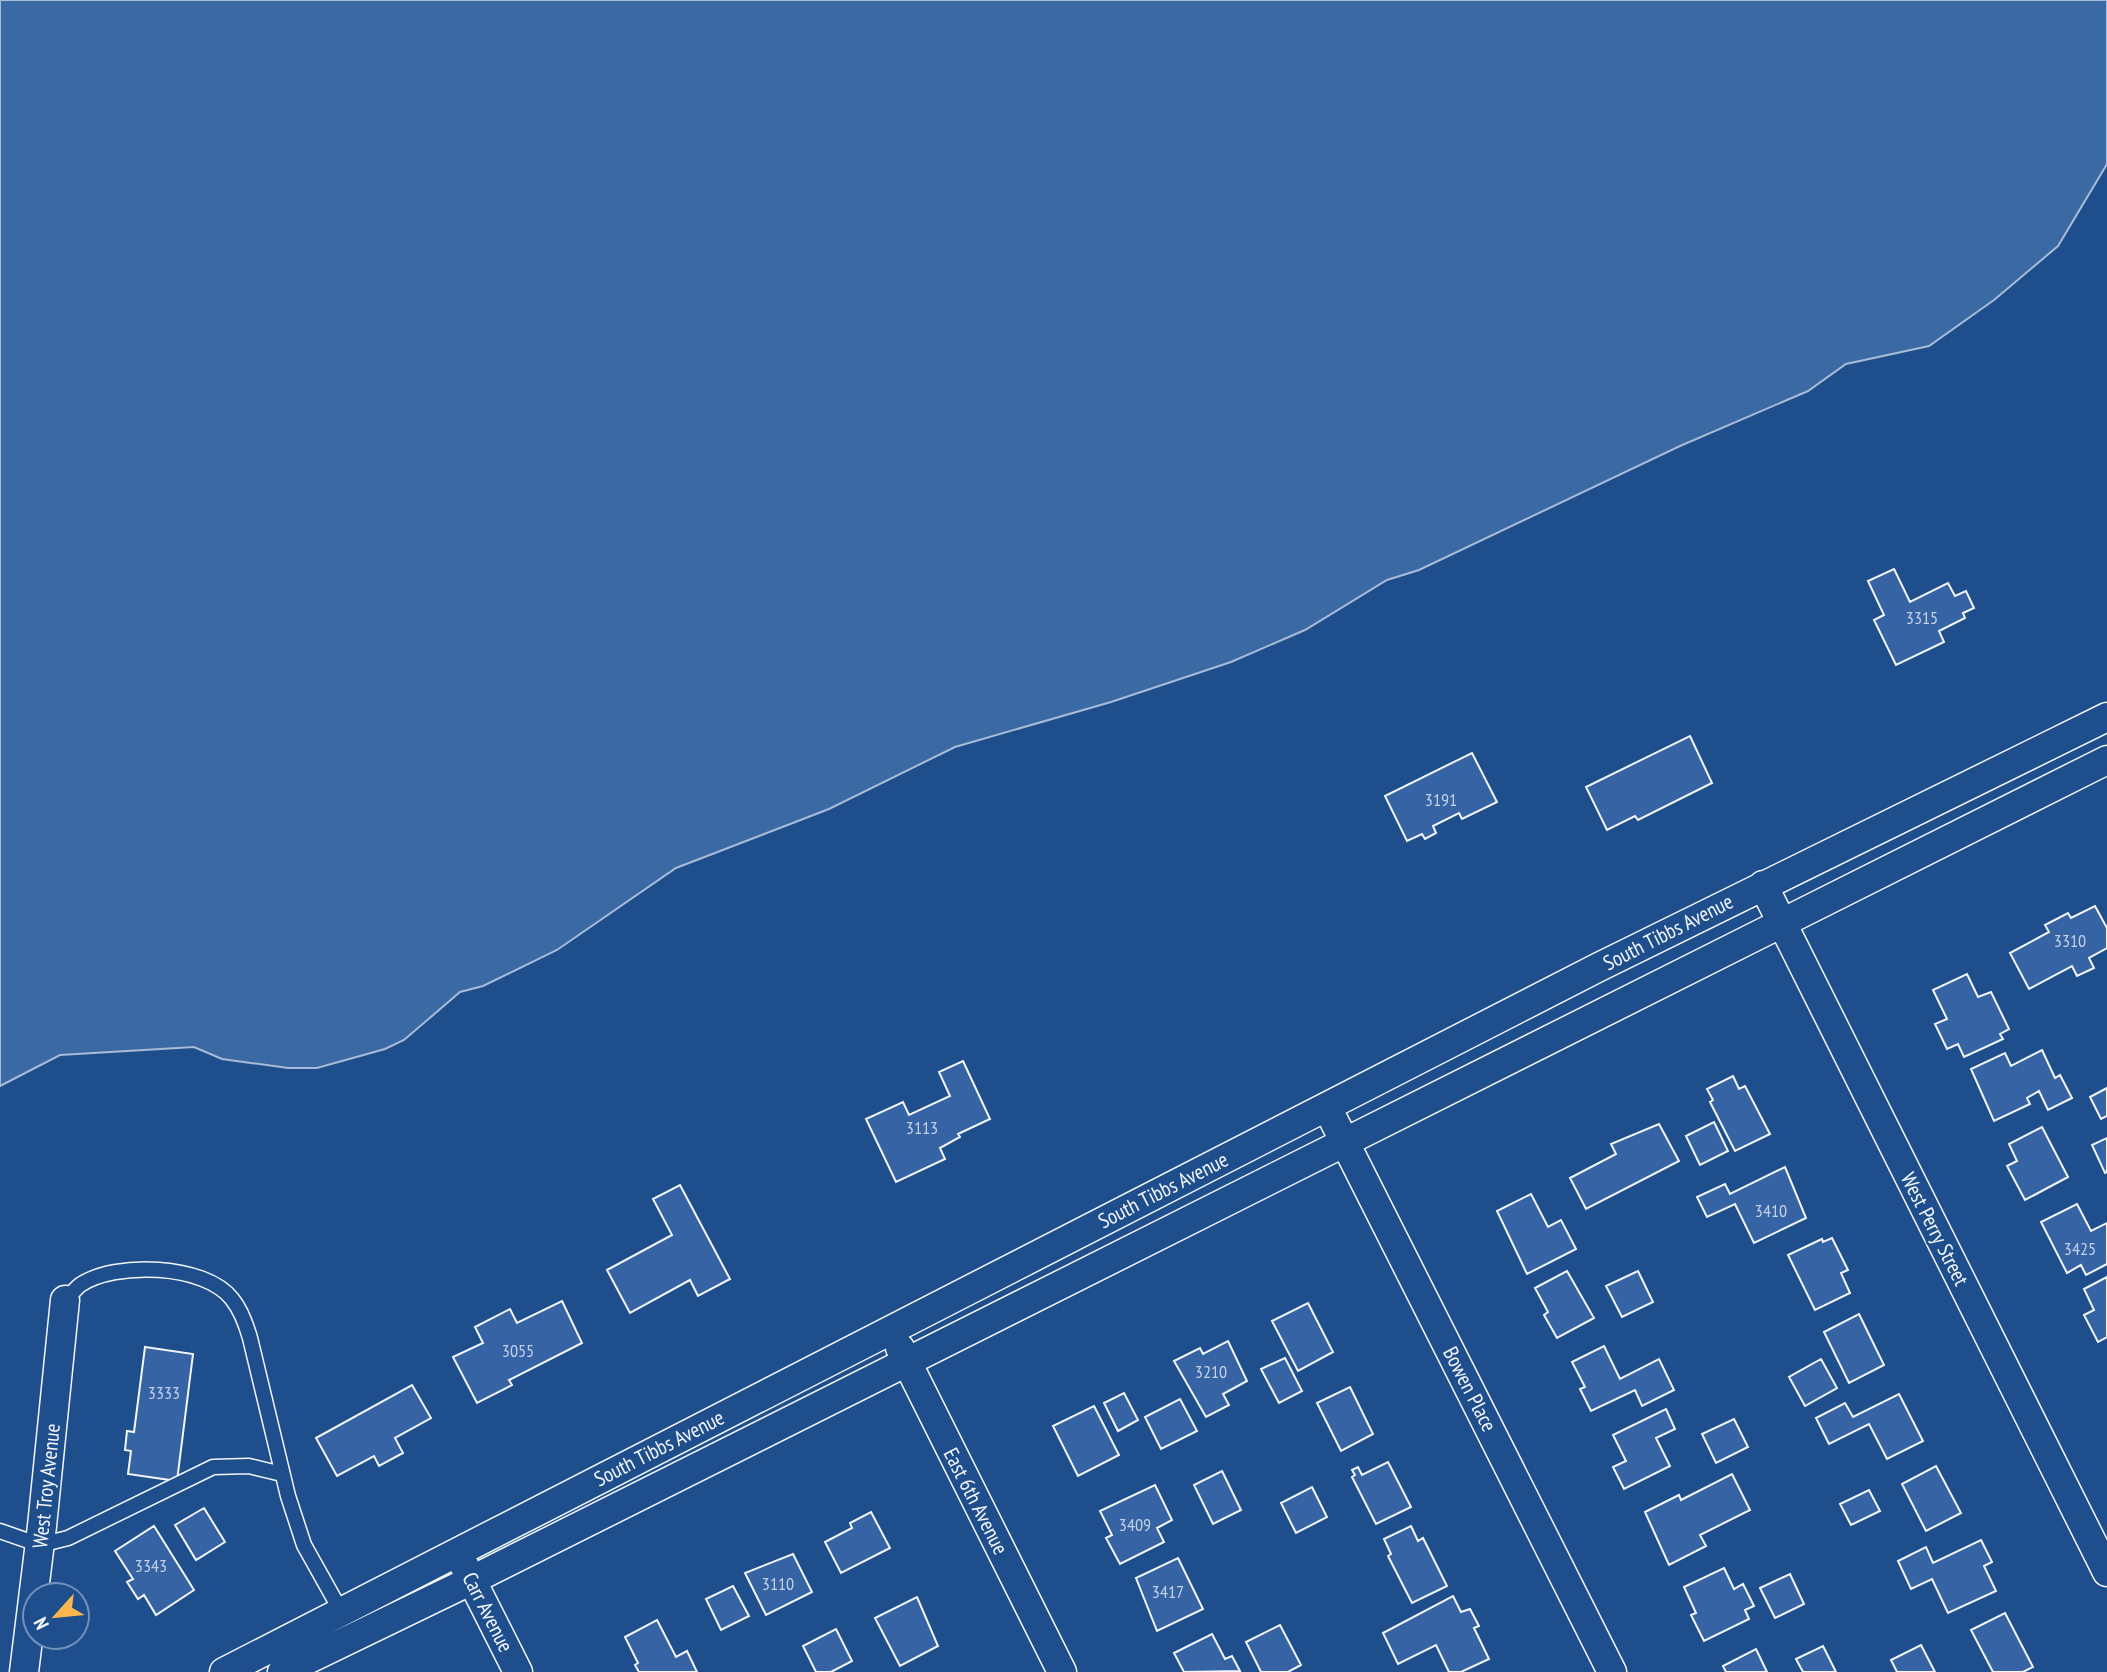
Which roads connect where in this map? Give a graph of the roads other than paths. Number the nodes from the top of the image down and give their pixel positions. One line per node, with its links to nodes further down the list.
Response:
1 (2107, 717): 3 (street, South Tibbs Avenue)
2 (2107, 760): 4 (street, South Tibbs Avenue)
3 (1763, 885): 4 (street, West Perry Street); 5 (street, South Tibbs Avenue)
4 (1783, 925): 6 (street, South Tibbs Avenue); 14 (street, West Perry Street)
5 (1327, 1107): 6 (street, Bowen Place); 8 (street, South Tibbs Avenue)
6 (1346, 1143): 9 (street, South Tibbs Avenue); 22 (street, Bowen Place)
7 (65, 1300): 10 (lane); 12 (street, West Troy Avenue)
8 (891, 1330): 9 (street, East 6th Avenue); 13 (street, South Tibbs Avenue)
9 (907, 1362): 15 (street, South Tibbs Avenue); 21 (street, East 6th Avenue)
10 (282, 1474): 12 (lane); 16 (lane)
11 (0, 1531): 12 (lane)
12 (40, 1545): 17 (street, West Troy Avenue)
13 (457, 1552): 15 (street, Carr Avenue); 16 (street, South Tibbs Avenue)
14 (2107, 1572)
15 (472, 1580): 19 (street, South Tibbs Avenue); 20 (street, Carr Avenue)
16 (342, 1613): 18 (street, South Tibbs Avenue)
17 (24, 1672)
18 (224, 1672)
19 (282, 1672)
20 (518, 1672)
21 (1062, 1672)
22 (1612, 1672)

